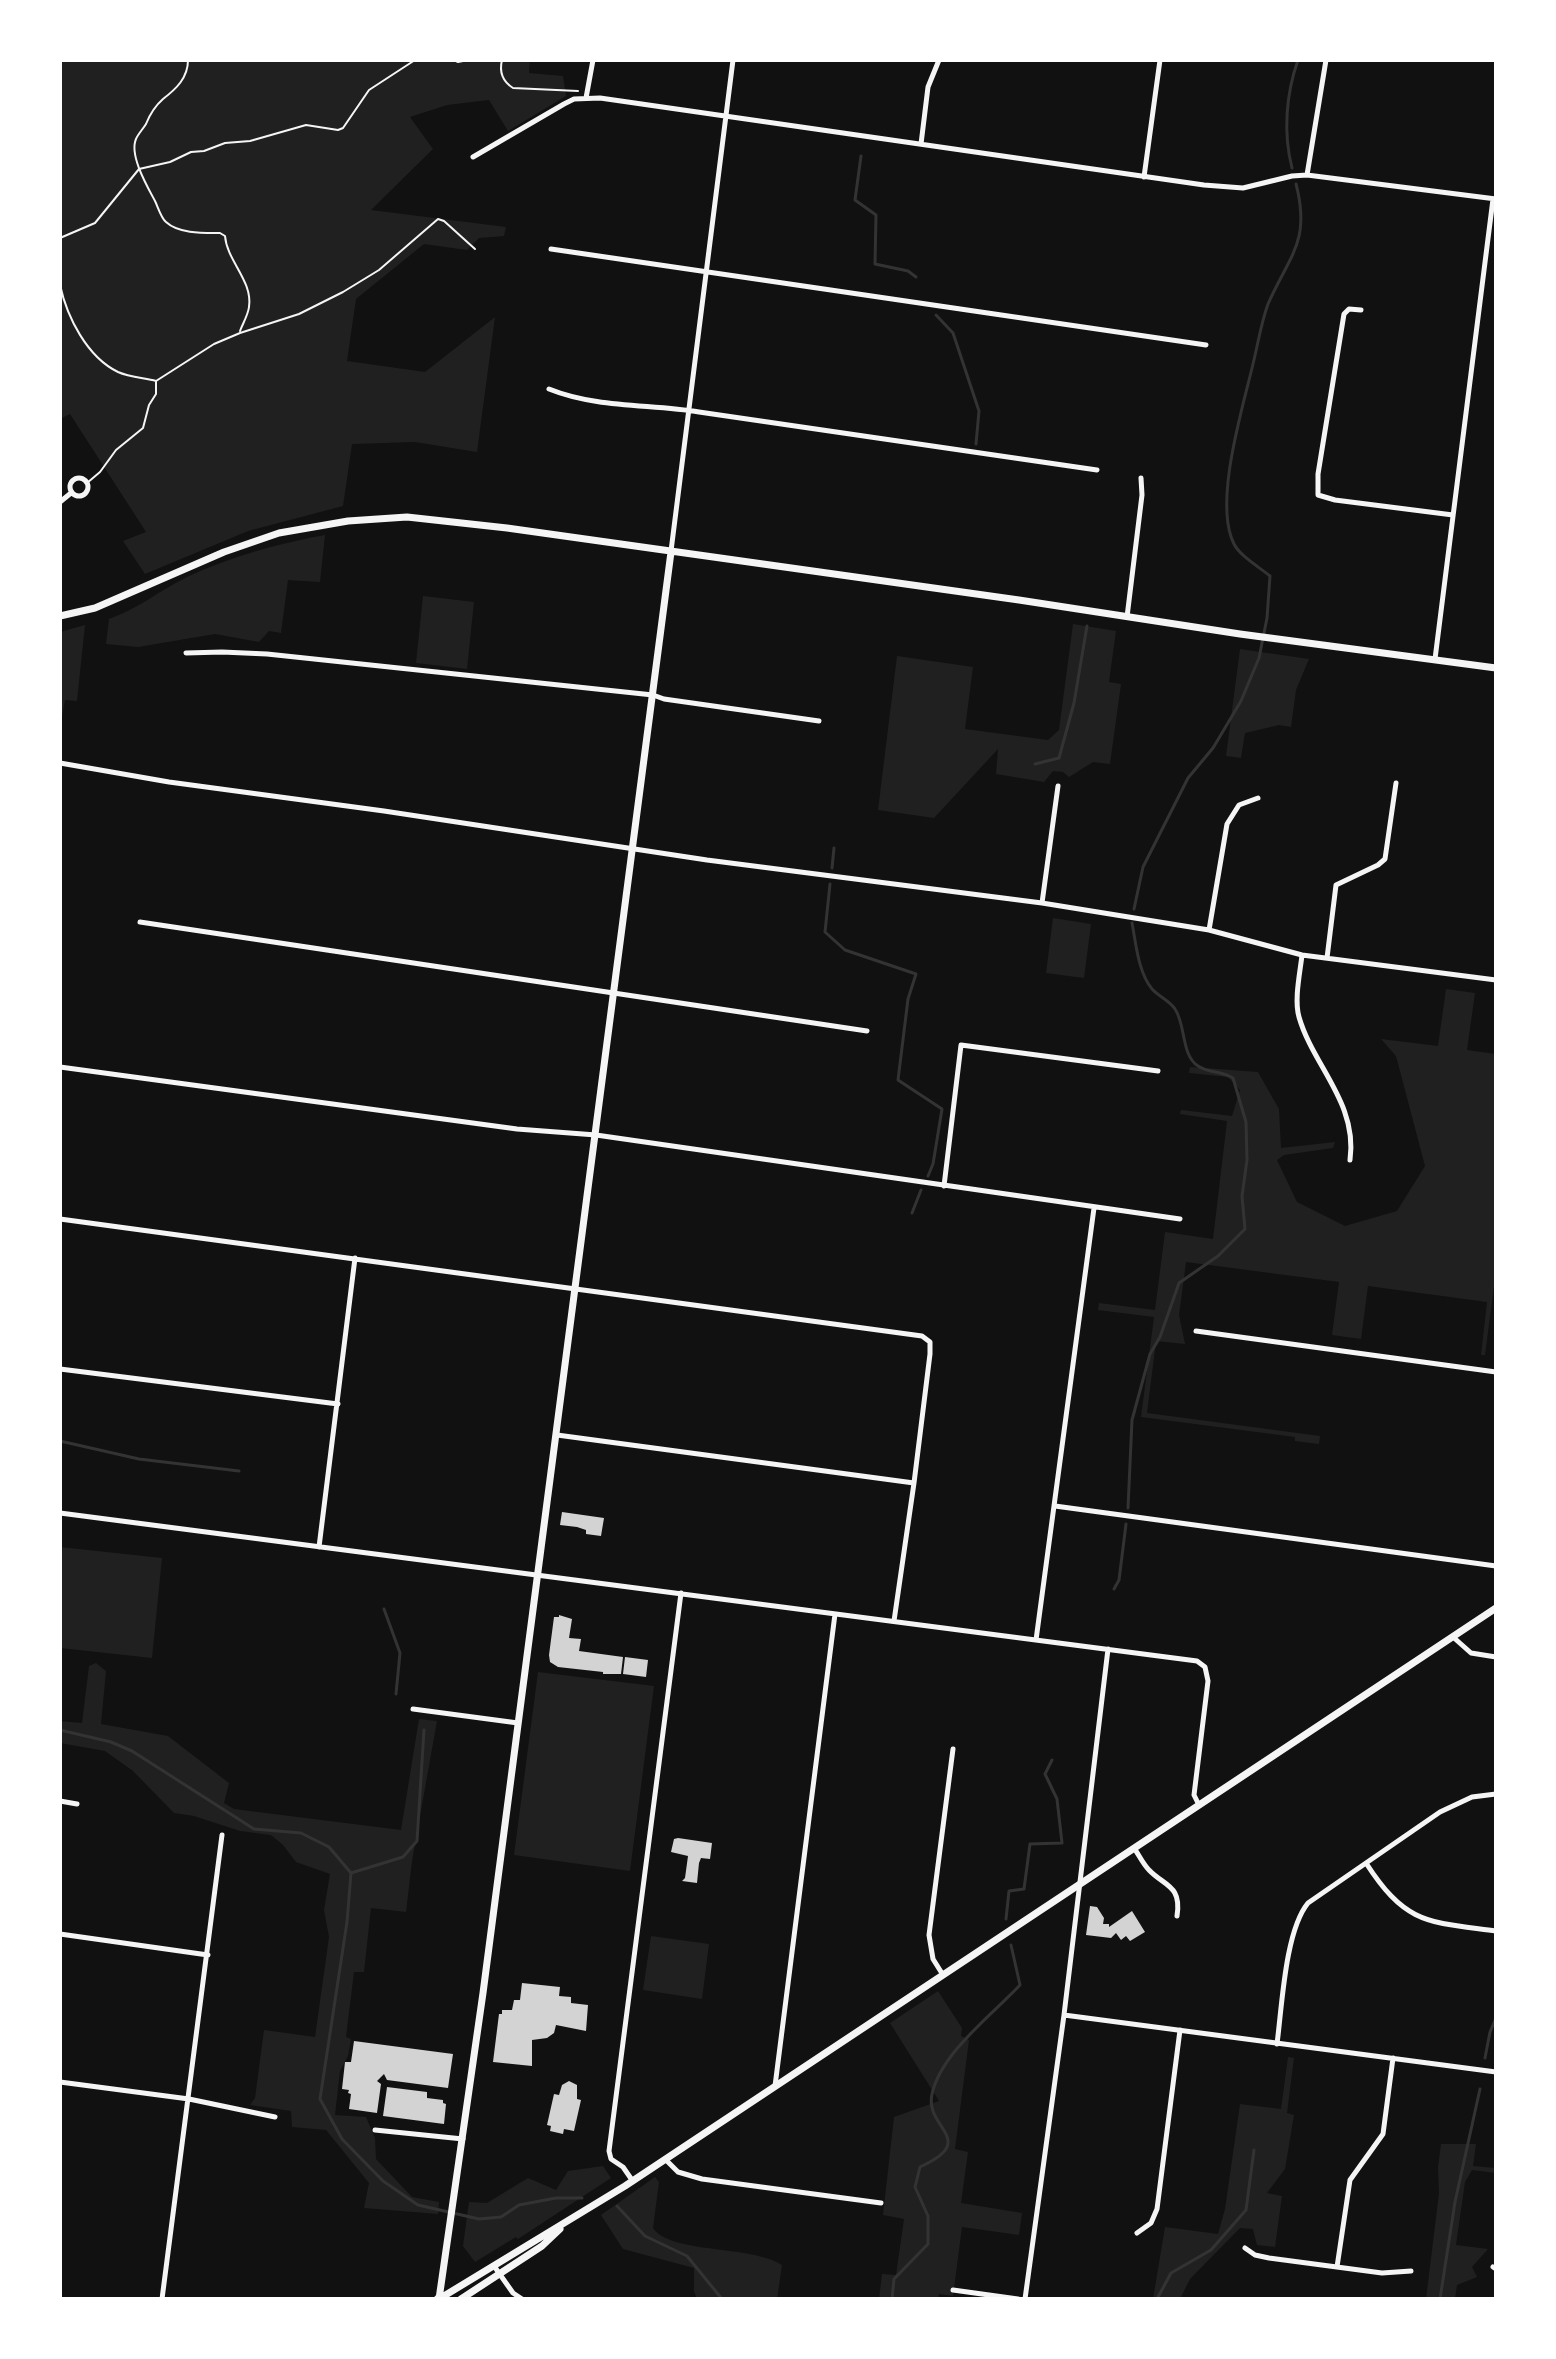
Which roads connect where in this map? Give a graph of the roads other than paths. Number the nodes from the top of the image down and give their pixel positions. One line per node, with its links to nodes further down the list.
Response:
1 (593, 60): 6 (street)
2 (733, 60): 7 (street)
3 (939, 60): 8 (street)
4 (1160, 60): 11 (street)
5 (1326, 60): 10 (street)
6 (587, 95): 7 (street); 9 (street)
7 (726, 116): 8 (street); 14 (street)
8 (921, 144): 11 (street)
9 (473, 157)
10 (1307, 175): 11 (street); 12 (street)
11 (1144, 177)
12 (1495, 199): 23 (street)
13 (551, 249): 14 (street)
14 (706, 271): 16 (street); 18 (street)
15 (1361, 310): 23 (street)
16 (1206, 345)
17 (549, 389): 18 (street)
18 (688, 410): 19 (street); 24 (street)
19 (1097, 470)
20 (1141, 478): 26 (street)
21 (71, 493): 21 (street); 22 (street)
22 (60, 502)
23 (1453, 515): 28 (street)
24 (671, 552): 25 (street); 26 (street); 30 (street)
25 (60, 616)
26 (1127, 617): 28 (street)
27 (186, 653): 30 (street)
28 (1435, 659): 29 (street)
29 (1496, 668)
30 (653, 695): 31 (street); 36 (street)
31 (819, 721)
32 (60, 763): 36 (street)
33 (1396, 783): 41 (street)
34 (1058, 786): 37 (street)
35 (1258, 798): 39 (street)
36 (631, 849): 37 (street); 43 (street)
37 (1042, 903): 39 (street)
38 (140, 922): 43 (street)
39 (1209, 930): 40 (street)
40 (1302, 955): 41 (street); 48 (street)
41 (1327, 959): 42 (street)
42 (1496, 980)
43 (614, 993): 44 (street); 47 (street)
44 (867, 1031)
45 (60, 1067): 47 (street)
46 (1158, 1071): 49 (street)
47 (596, 1135): 49 (street); 54 (street)
48 (1350, 1160)
49 (944, 1186): 50 (street)
50 (1094, 1208): 52 (street); 61 (street)
51 (60, 1219): 53 (street)
52 (1180, 1219)
53 (355, 1258): 54 (street); 58 (street)
54 (576, 1288): 59 (street); 60 (street)
55 (1196, 1331): 57 (street)
56 (60, 1369): 58 (street)
57 (1496, 1372)
58 (338, 1404): 63 (street)
59 (557, 1435): 60 (street); 65 (street)
60 (914, 1483): 69 (street)
61 (1055, 1506): 64 (street); 71 (street)
62 (60, 1513): 63 (street)
63 (319, 1547): 65 (street)
64 (1496, 1566)
65 (538, 1575): 66 (street); 75 (street)
66 (681, 1593): 68 (street); 102 (street)
67 (1496, 1608): 70 (street)
68 (835, 1614): 69 (street); 96 (street)
69 (894, 1621): 71 (street)
70 (1453, 1637): 73 (street); 80 (street)
71 (1036, 1640): 72 (street)
72 (1108, 1649): 80 (street); 84 (street)
73 (1496, 1657)
74 (413, 1709): 75 (street)
75 (518, 1723): 100 (street)
76 (953, 1749): 89 (street)
77 (1496, 1794): 83 (street)
78 (60, 1801): 79 (street)
79 (77, 1804)
80 (1199, 1805): 82 (street)
81 (222, 1835): 88 (street)
82 (1134, 1848): 84 (street); 85 (street)
83 (1366, 1863): 86 (street); 92 (street)
84 (1079, 1885): 89 (street); 90 (street)
85 (1177, 1916)
86 (1496, 1931)
87 (60, 1934): 88 (street)
88 (208, 1955): 97 (street)
89 (943, 1975): 96 (street)
90 (1064, 2015): 91 (street); 117 (street)
91 (1180, 2030): 92 (street); 105 (street)
92 (1277, 2044): 93 (street)
93 (1393, 2058): 94 (street); 108 (street)
94 (1496, 2072)
95 (60, 2082): 97 (street)
96 (775, 2087): 101 (street)
97 (189, 2099): 98 (street); 112 (street)
98 (275, 2117)
99 (375, 2130): 100 (street)
100 (464, 2139): 113 (street)
101 (665, 2159): 102 (street); 103 (street)
102 (632, 2180): 104 (street)
103 (881, 2203)
104 (567, 2223): 107 (street); 110 (street)
105 (1137, 2233)
106 (1245, 2248): 108 (street)
107 (494, 2266): 110 (street); 113 (street)
108 (1337, 2267): 109 (street)
109 (1411, 2271)
110 (500, 2275): 114 (street); 115 (street)
111 (953, 2290): 116 (street)
112 (162, 2299)
113 (439, 2299)
114 (461, 2299)
115 (522, 2299)
116 (1018, 2299)
117 (1025, 2299)

